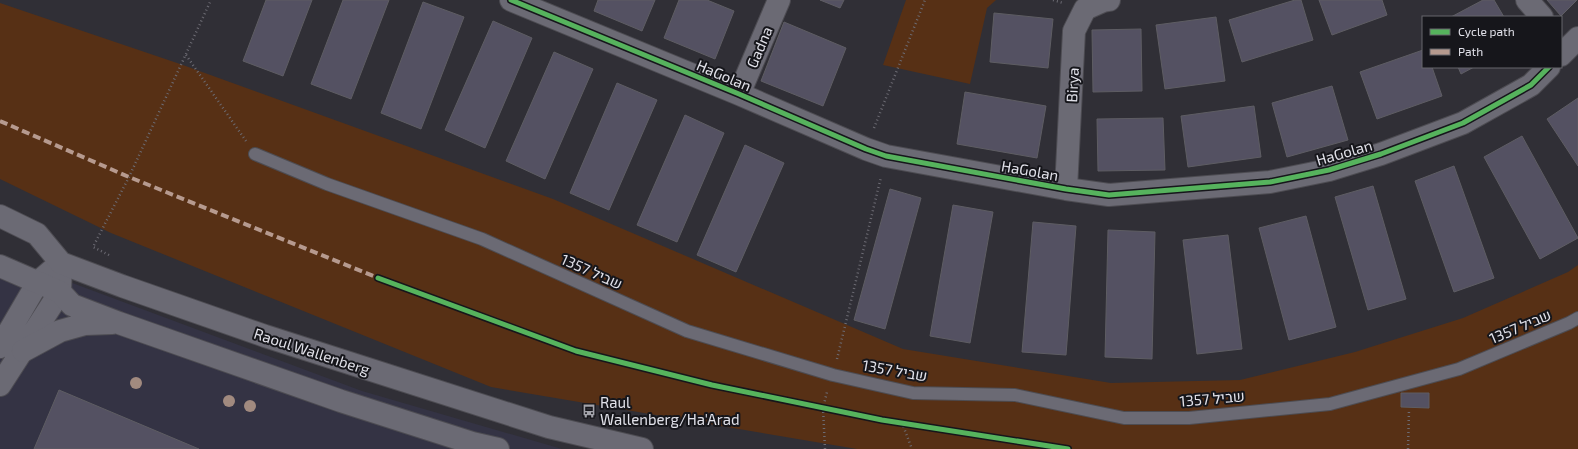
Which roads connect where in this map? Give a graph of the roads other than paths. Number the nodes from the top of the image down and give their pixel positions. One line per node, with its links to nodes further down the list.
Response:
1 (511, 0): 7 (street, HaGolan)
2 (780, 0): 7 (street, Gadna)
3 (1109, 0): 9 (street, Birya)
4 (1527, 0): 5 (street)
5 (1541, 16)
6 (1548, 68): 9 (street, HaGolan)
7 (739, 94): 9 (street, HaGolan)
8 (255, 154): 15 (lane, שביל 1357)
9 (1066, 189)
10 (0, 216): 11 (street)
11 (61, 263): 13 (street); 14 (street); 21 (street, Raoul Wallenberg)
12 (0, 266): 13 (street)
13 (38, 282): 14 (street); 17 (street)
14 (60, 292): 16 (street); 18 (street)
15 (1578, 318)
16 (119, 323): 18 (street); 20 (street)
17 (0, 347)
18 (23, 351): 19 (street)
19 (0, 385)
20 (498, 449)
21 (642, 449)

